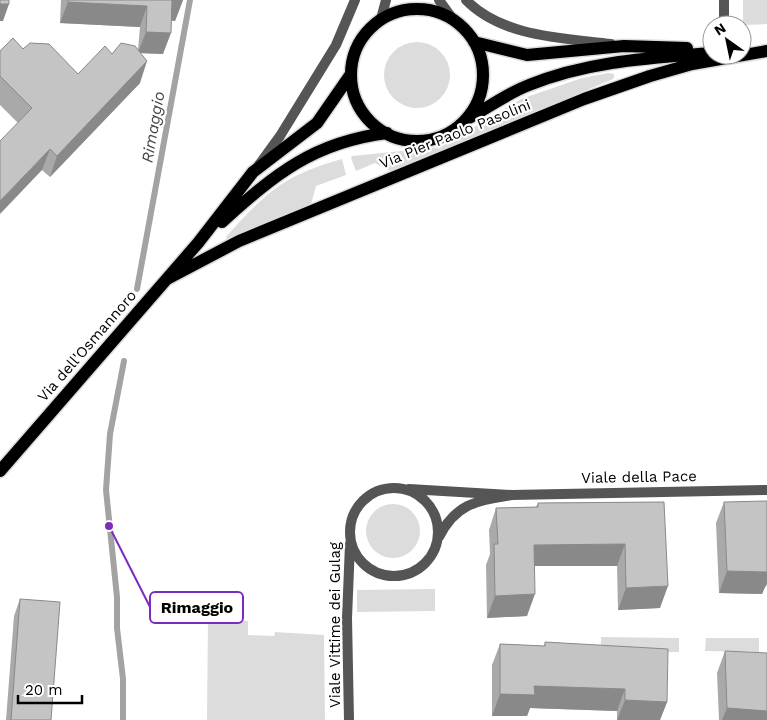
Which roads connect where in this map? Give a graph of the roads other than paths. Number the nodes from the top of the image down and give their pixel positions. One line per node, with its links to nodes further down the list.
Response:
1 (355, 0): 18 (street, Via dell'Osmannoro)
2 (386, 0): 8 (street)
3 (439, 0): 7 (street, Via dell'Osmannoro)
4 (466, 0): 10 (street, Via Pier Paolo Pasolini)
5 (724, 0): 6 (street)
6 (724, 15)
7 (452, 18): 8 (main road, Via dell'Osmannoro); 9 (main road, Via dell'Osmannoro)
8 (381, 19): 15 (main road, Via dell'Osmannoro)
9 (474, 42): 10 (main road, Via Pier Paolo Pasolini); 16 (main road, Via dell'Osmannoro)
10 (624, 46): 11 (main road, Via Pier Paolo Pasolini)
11 (702, 50)
12 (752, 50): 13 (main road, Via Pier Paolo Pasolini)
13 (767, 50): 20 (main road, Via Pier Paolo Pasolini)
14 (702, 52): 16 (main road, Via Pier Paolo Pasolini)
15 (350, 74): 17 (main road, Via dell'Osmannoro); 18 (main road, Via dell'Osmannoro)
16 (463, 122): 17 (main road, Via dell'Osmannoro)
17 (387, 133): 19 (main road, Via dell'Osmannoro)
18 (253, 172): 19 (main road, Via dell'Osmannoro)
19 (198, 243): 20 (main road, Via dell'Osmannoro)
20 (167, 279): 21 (main road, Via dell'Osmannoro)
21 (0, 470)
22 (396, 488): 24 (street, Viale della Pace); 25 (street); 26 (street)
23 (767, 490): 24 (street, Viale della Pace)
24 (512, 495): 26 (street, Viale della Pace)
25 (350, 530): 26 (street); 27 (street, Viale Vittime dei Gulag)
26 (437, 540)
27 (349, 720)

